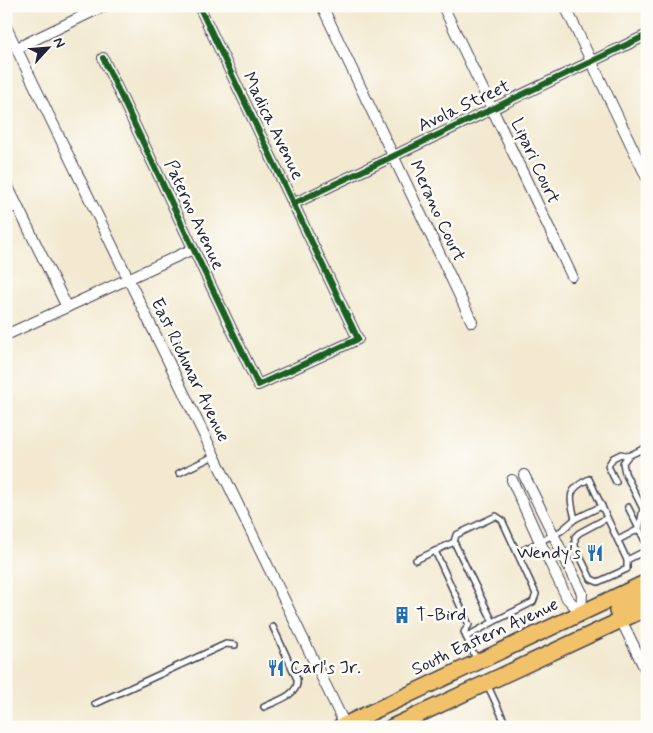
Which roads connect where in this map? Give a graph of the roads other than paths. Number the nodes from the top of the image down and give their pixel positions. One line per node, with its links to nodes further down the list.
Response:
1 (104, 6): 8 (street)
2 (199, 6): 15 (street, Madica Avenue)
3 (322, 6): 12 (street, Merano Court)
4 (443, 6): 11 (street, Lipari Court)
5 (565, 6): 10 (street)
6 (6, 27): 8 (street, East Richmar Avenue)
7 (647, 35): 10 (street, Avola Street)
8 (16, 48): 20 (street, East Richmar Avenue)
9 (102, 58): 18 (street, Paterno Avenue)
10 (591, 62): 11 (street, Avola Street); 13 (street)
11 (492, 109): 12 (street, Avola Street); 19 (street, Lipari Court)
12 (393, 156): 15 (street, Avola Street); 22 (street, Merano Court)
13 (647, 178)
14 (6, 183): 16 (street)
15 (293, 204): 24 (street, Madica Avenue)
16 (17, 205): 17 (street); 21 (street)
17 (6, 210)
18 (193, 249): 20 (street); 24 (street, Paterno Avenue)
19 (572, 276)
20 (128, 279): 21 (street); 26 (street, East Richmar Avenue)
21 (67, 308): 23 (street)
22 (472, 322)
23 (6, 335)
24 (258, 386)
25 (647, 447): 27 (lane)
26 (214, 456): 28 (lane); 63 (street, East Richmar Avenue)
27 (628, 456): 31 (lane); 34 (lane)
28 (179, 473)
29 (524, 475): 38 (street)
30 (512, 480): 41 (street)
31 (616, 482)
32 (602, 506): 35 (lane); 36 (lane); 36 (lane)
33 (628, 507): 37 (lane)
34 (645, 508): 37 (lane)
35 (608, 518): 39 (lane); 47 (lane)
36 (575, 519): 38 (lane)
37 (639, 529): 39 (lane); 42 (lane)
38 (553, 535): 41 (lane); 51 (street)
39 (618, 540): 47 (lane)
40 (454, 542): 44 (lane); 45 (lane); 53 (lane)
41 (540, 542): 45 (lane); 51 (street)
42 (647, 544)
43 (647, 550): 47 (lane)
44 (435, 551): 46 (lane); 56 (lane)
45 (517, 553): 53 (lane)
46 (416, 560)
47 (627, 560)
48 (647, 582): 51 (main road, South Eastern Avenue)
49 (647, 594): 52 (main road)
50 (647, 608): 52 (main road)
51 (581, 613): 55 (main road); 58 (main road, South Eastern Avenue)
52 (621, 620): 55 (main road); 59 (street)
53 (493, 622): 56 (lane)
54 (273, 627): 62 (lane)
55 (591, 634): 60 (main road)
56 (466, 637): 58 (lane)
57 (235, 645): 61 (lane)
58 (478, 662): 63 (main road, South Eastern Avenue)
59 (647, 673)
60 (487, 682): 64 (main road); 65 (lane)
61 (95, 704)
62 (264, 707)
63 (343, 726)
64 (392, 727)
65 (507, 727)

